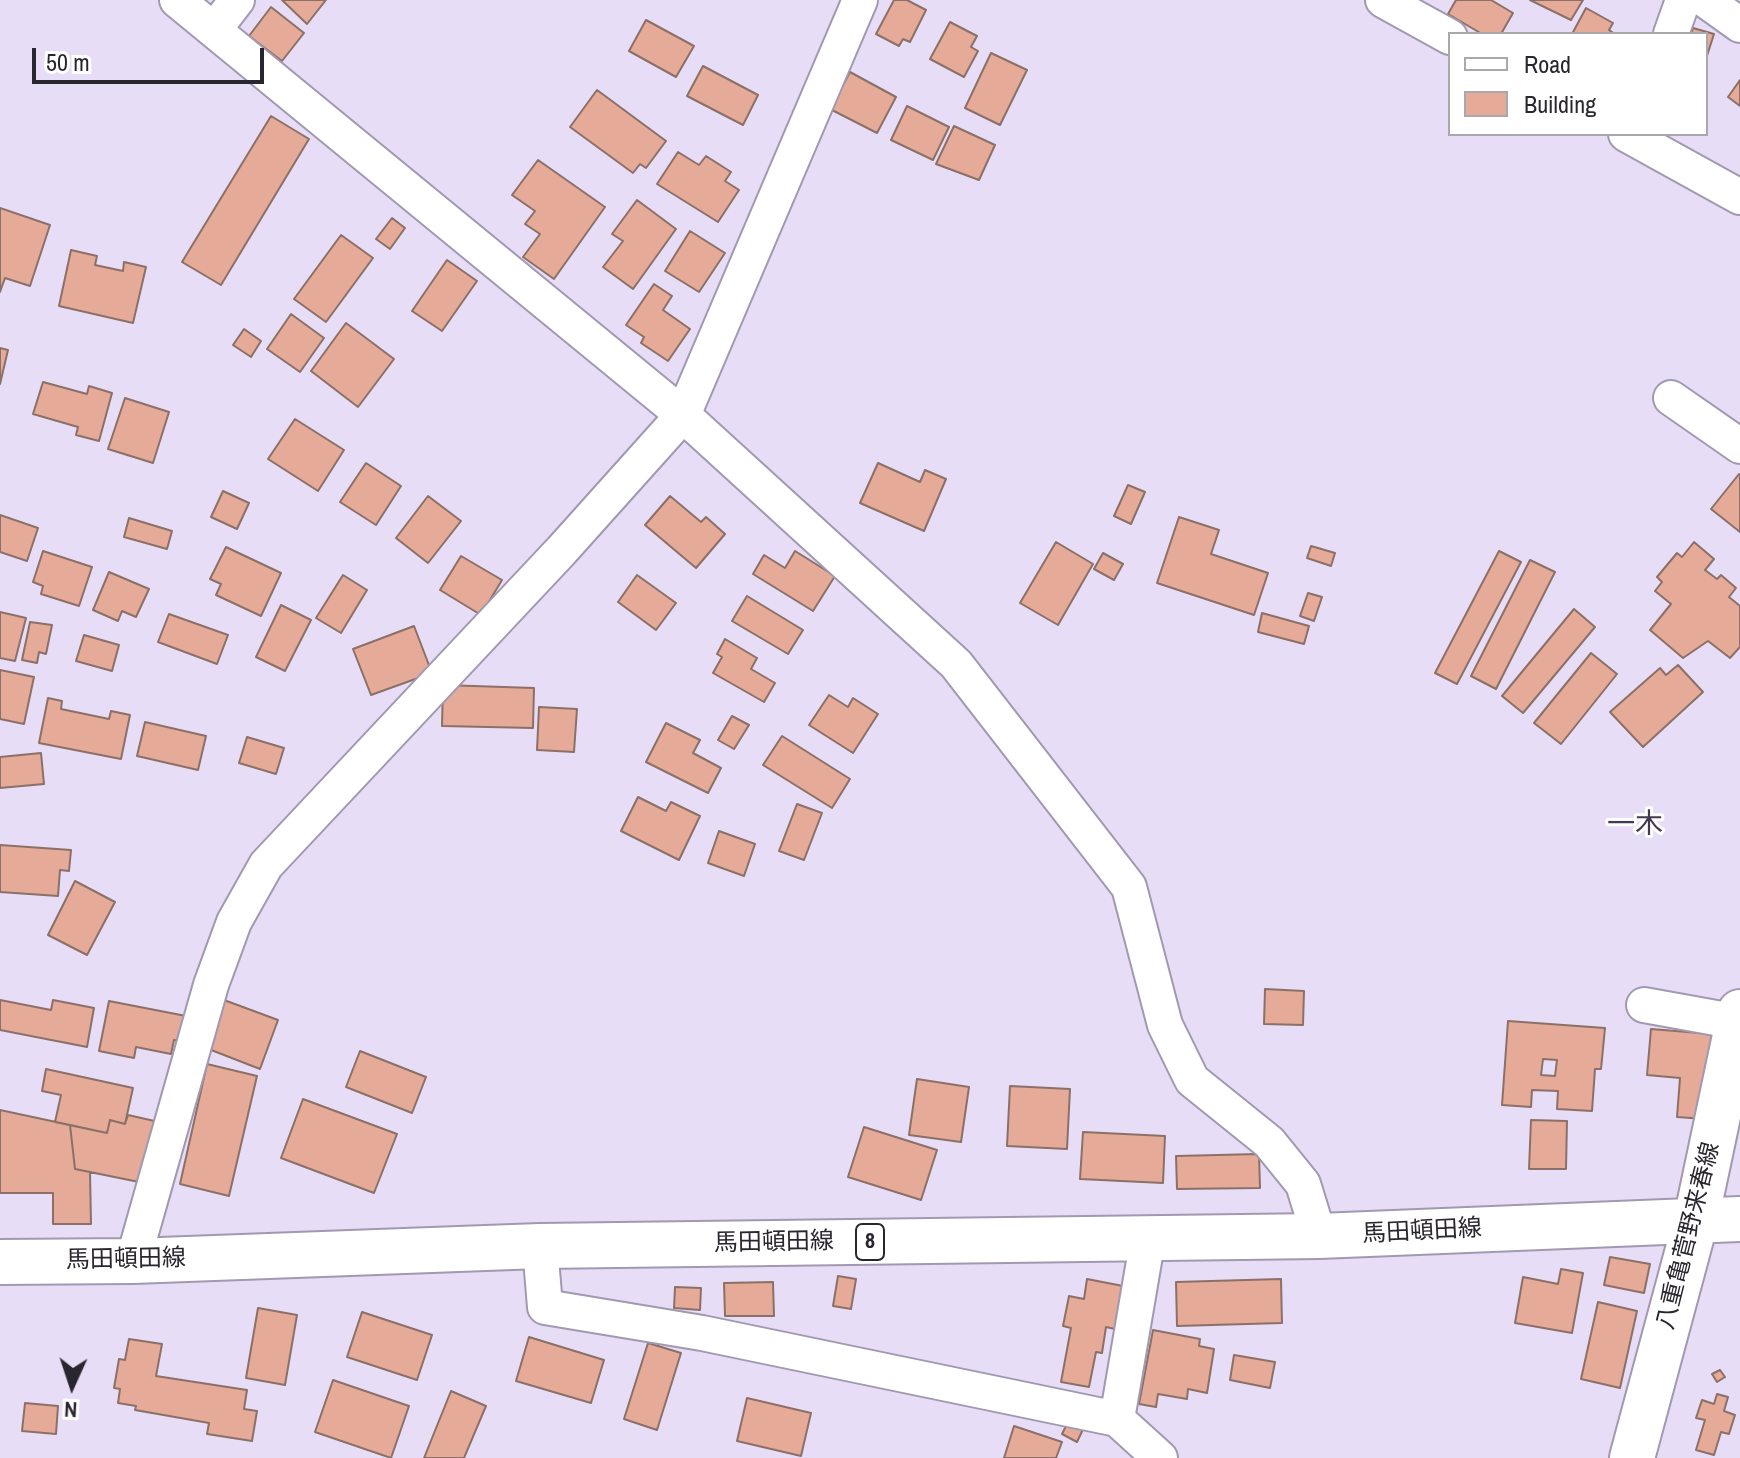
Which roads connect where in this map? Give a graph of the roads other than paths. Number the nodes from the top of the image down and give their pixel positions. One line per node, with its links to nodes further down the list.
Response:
1 (177, 0): 7 (street)
2 (237, 0): 7 (street)
3 (860, 0): 12 (street)
4 (1383, 0): 8 (street)
5 (1680, 9): 6 (street)
6 (1740, 25)
7 (214, 30): 12 (street)
8 (1448, 36)
9 (1632, 136): 10 (street)
10 (1740, 197)
11 (1671, 398): 13 (street)
12 (683, 415): 18 (street); 21 (street)
13 (1740, 446)
14 (1644, 1005): 15 (street)
15 (1739, 1017): 17 (main road, 八重亀菅野来春線)
16 (1740, 1219): 17 (main road, 馬田頓田線 / 8)
17 (1696, 1220): 18 (main road, 馬田頓田線 / 8); 25 (main road, 八重亀菅野来春線)
18 (1319, 1236): 19 (main road, 馬田頓田線 / 8)
19 (1148, 1238): 20 (main road, 馬田頓田線 / 8); 23 (street)
20 (540, 1246): 21 (main road, 馬田頓田線 / 8); 23 (street)
21 (133, 1261): 22 (main road, 馬田頓田線 / 8)
22 (0, 1262)
23 (1117, 1419): 24 (street)
24 (1160, 1458)
25 (1632, 1458)

